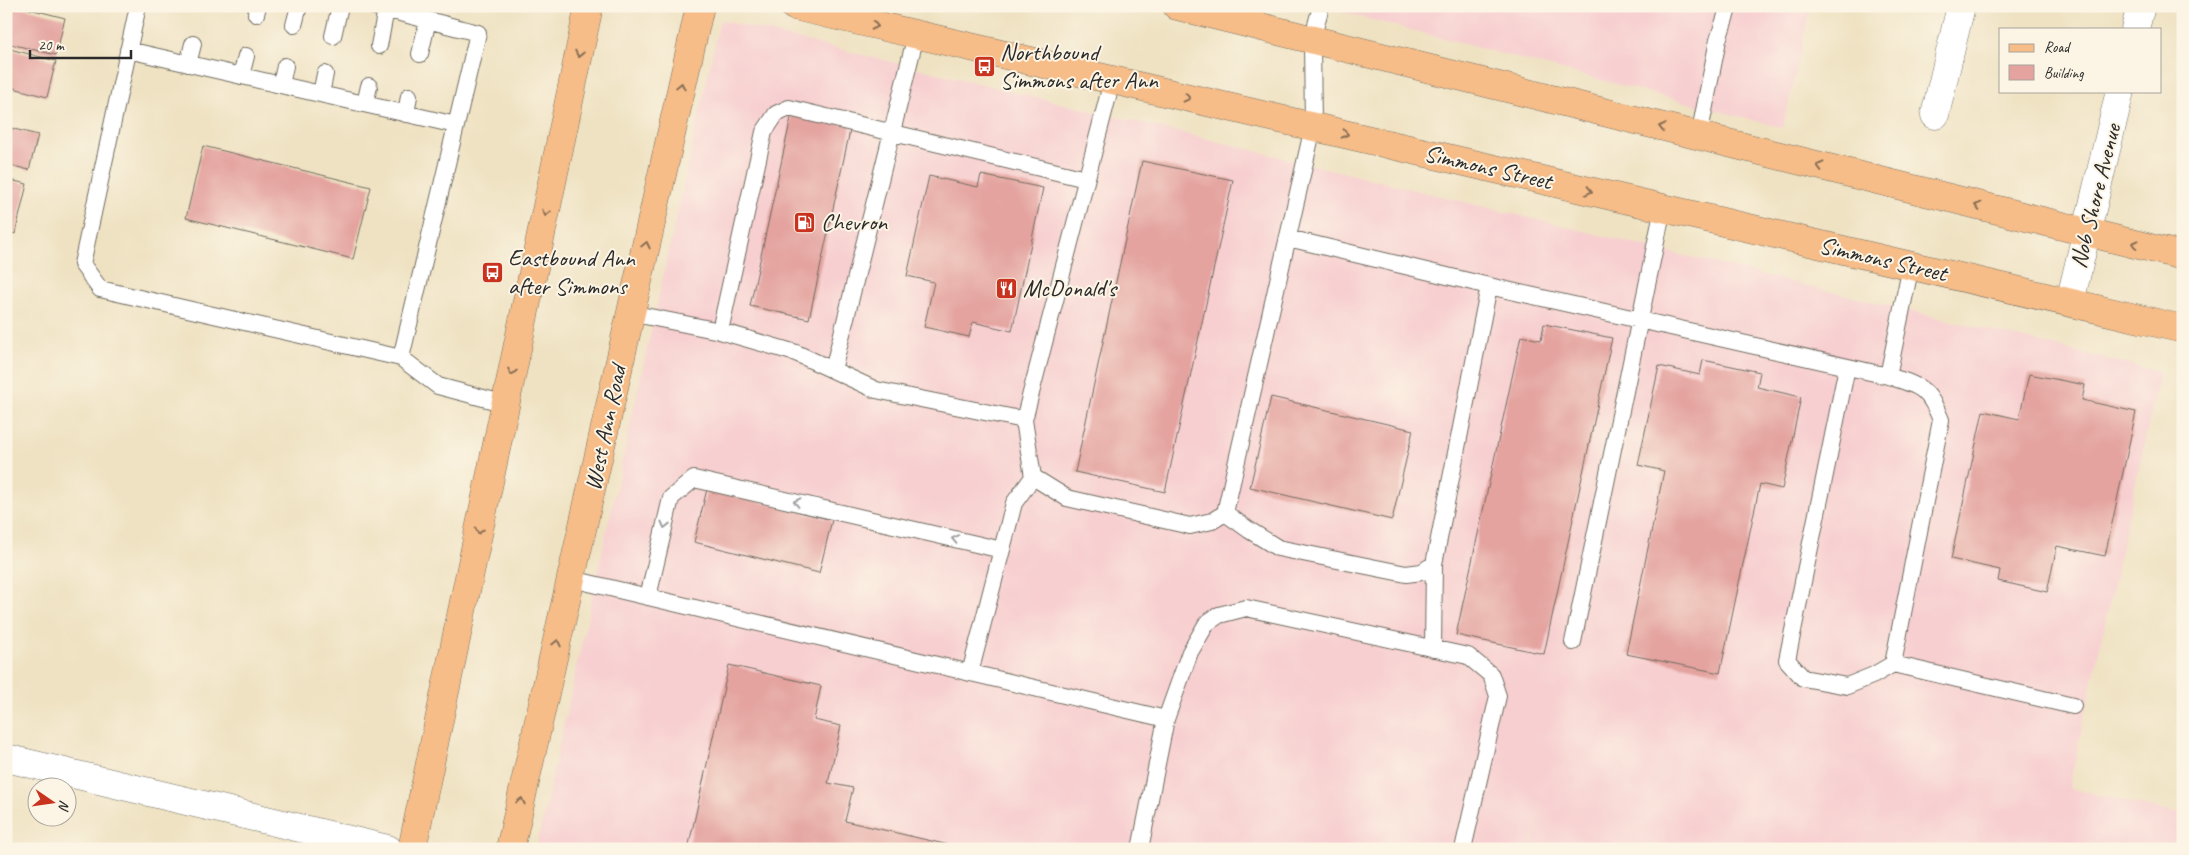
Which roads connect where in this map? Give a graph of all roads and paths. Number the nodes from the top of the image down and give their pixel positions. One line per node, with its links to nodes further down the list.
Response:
1 (138, 6): 21 (lane)
2 (300, 6): 14 (lane)
3 (340, 6): 17 (lane)
4 (589, 6): 57 (main road, one-way to 57)
5 (700, 6): 49 (main road, West Ann Road, one-way to 5)
6 (794, 6): 16 (main road, Simmons Street, one-way to 16)
7 (1178, 6): 18 (main road)
8 (1321, 6): 18 (lane)
9 (1729, 6): 40 (lane)
10 (1961, 6): 36 (street)
11 (2141, 6): 15 (street)
12 (379, 8): 13 (lane); 20 (lane)
13 (428, 20): 22 (lane); 37 (lane)
14 (294, 25)
15 (2136, 28)
16 (916, 35): 28 (main road, Simmons Street); 39 (lane)
17 (333, 36)
18 (1312, 40): 38 (lane); 40 (main road, one-way to 18)
19 (193, 44): 24 (lane)
20 (379, 46)
21 (128, 50): 24 (lane); 53 (lane)
22 (420, 54)
23 (246, 56): 27 (lane)
24 (188, 64): 27 (lane)
25 (285, 66): 29 (lane)
26 (325, 74): 32 (lane)
27 (242, 76): 29 (lane)
28 (1112, 80): 38 (main road, Simmons Street, one-way to 38); 41 (lane)
29 (281, 85): 32 (lane)
30 (369, 86): 34 (lane)
31 (2120, 92): 43 (street, Nob Shore Avenue)
32 (321, 94): 34 (lane)
33 (409, 96): 35 (lane)
34 (365, 104): 35 (lane)
35 (406, 114): 37 (lane)
36 (1935, 115)
37 (456, 126): 53 (lane)
38 (1313, 127): 42 (main road, Simmons Street, one-way to 42); 44 (lane)
39 (892, 132): 41 (lane); 52 (lane); 55 (lane)
40 (1699, 136): 43 (main road, one-way to 40)
41 (1086, 179): 58 (lane)
42 (1663, 208): 46 (main road, Simmons Street); 50 (lane)
43 (2086, 233): 45 (main road, one-way to 43); 48 (street, Nob Shore Avenue)
44 (1288, 238): 47 (lane); 60 (lane)
45 (2183, 256)
46 (1911, 265): 48 (main road, Simmons Street); 56 (lane)
47 (1489, 286): 50 (lane); 62 (lane)
48 (2070, 302): 51 (main road, Simmons Street)
49 (630, 313): 52 (lane); 63 (main road, West Ann Road)
50 (1640, 319): 54 (lane); 65 (lane)
51 (2183, 329)
52 (720, 331): 55 (lane)
53 (401, 358): 57 (lane)
54 (1847, 367): 56 (lane); 67 (lane)
55 (833, 370): 58 (lane)
56 (1888, 376): 67 (lane)
57 (506, 404): 73 (main road, one-way to 73)
58 (1024, 420): 59 (lane)
59 (1033, 477): 60 (lane); 61 (lane)
60 (1226, 512): 62 (lane)
61 (1002, 550): 64 (lane, one-way to 64); 68 (lane)
62 (1434, 564): 66 (lane)
63 (572, 579): 64 (lane); 74 (main road, West Ann Road, one-way to 63)
64 (648, 597): 68 (lane)
65 (1573, 642)
66 (1433, 649): 70 (lane); 76 (lane)
67 (1893, 664): 69 (lane)
68 (970, 673): 70 (lane)
69 (2073, 706)
70 (1166, 719): 75 (lane)
71 (6, 758): 72 (street)
72 (388, 849)
73 (412, 849)
74 (510, 849)
75 (1140, 849)
76 (1463, 849)

